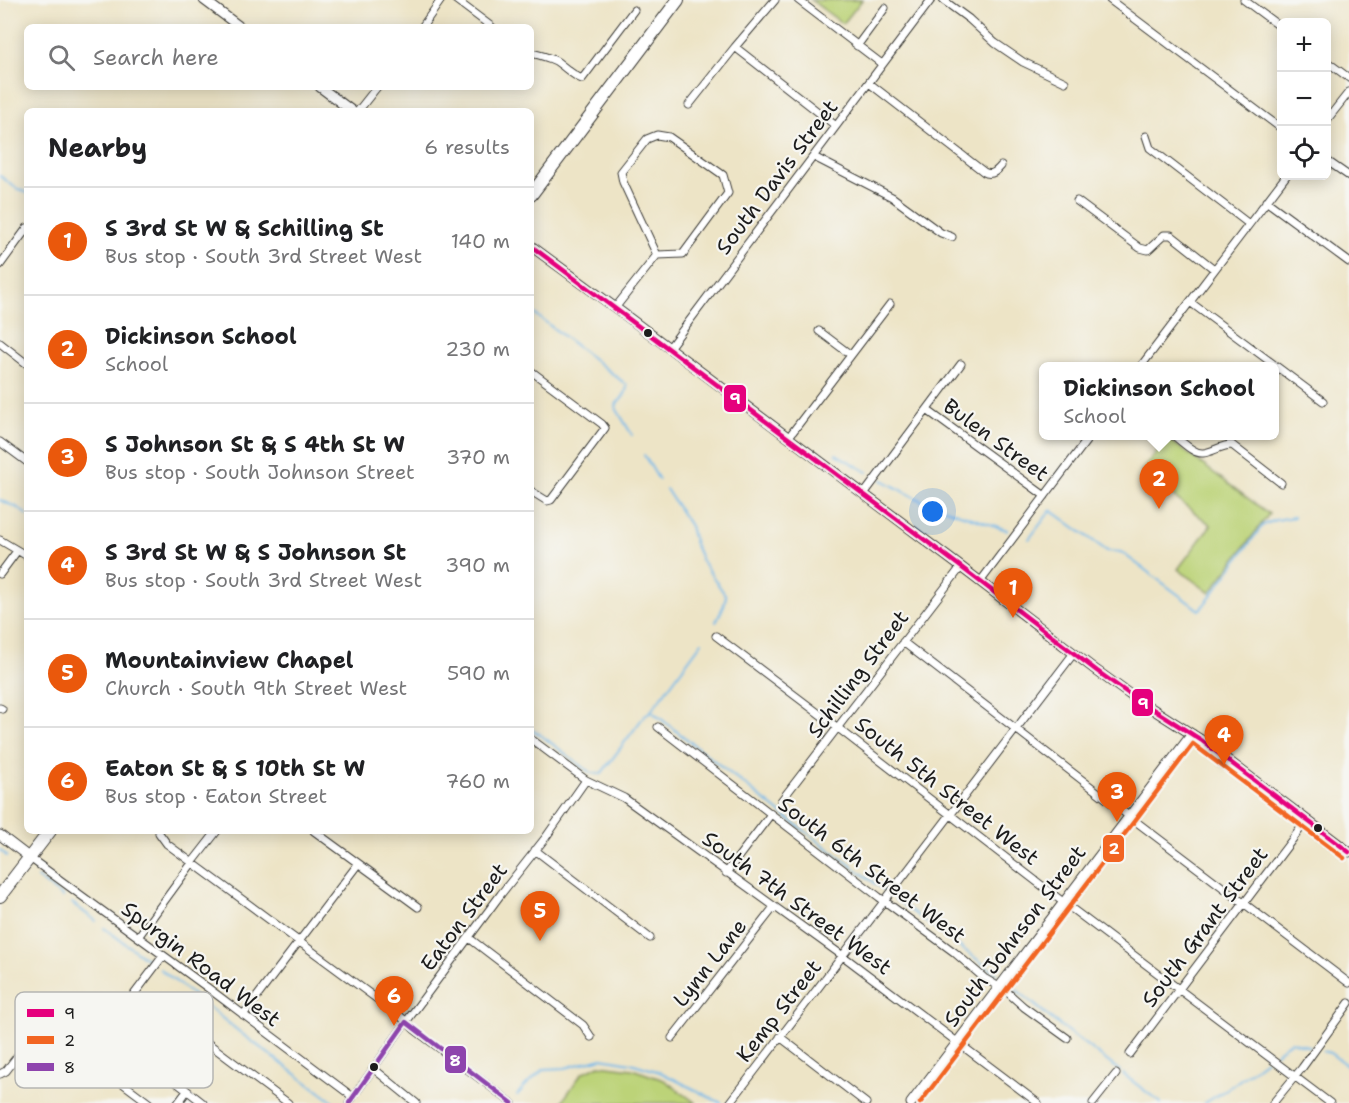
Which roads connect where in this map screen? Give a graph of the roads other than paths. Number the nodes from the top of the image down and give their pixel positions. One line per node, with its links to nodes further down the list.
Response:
1 (204, 0): 13 (main road)
2 (441, 0): 14 (street)
3 (456, 0): 15 (street)
4 (775, 0): 18 (street)
5 (798, 0): 17 (street)
6 (931, 0): 20 (street, South Davis Street)
7 (943, 0): 23 (street)
8 (1110, 0): 33 (street)
9 (1244, 0): 16 (street)
10 (674, 5): 40 (highway)
11 (885, 8): 17 (street)
12 (634, 10): 19 (street)
13 (236, 24)
14 (424, 24)
15 (488, 24)
16 (1277, 25)
17 (857, 46): 20 (street)
18 (735, 47): 28 (street); 32 (street)
19 (534, 54)
20 (882, 64): 24 (street, South Davis Street)
21 (1331, 65): 22 (street)
22 (1349, 78)
23 (1065, 82)
24 (869, 83): 32 (street, South Davis Street); 37 (street)
25 (324, 90): 29 (main road)
26 (374, 90): 30 (street)
27 (1349, 92): 31 (street)
28 (689, 105)
29 (348, 108)
30 (360, 108)
31 (1331, 115)
32 (836, 126): 35 (street, South Davis Street)
33 (1277, 126)
34 (1146, 136): 43 (street)
35 (813, 157): 45 (street); 56 (street, South Davis Street)
36 (1331, 163): 38 (street)
37 (1001, 166)
38 (1349, 176)
39 (1283, 180): 42 (street)
40 (534, 191)
41 (1077, 201): 50 (street)
42 (1266, 201): 43 (street); 48 (street)
43 (1249, 224): 50 (street)
44 (24, 232): 49 (street)
45 (952, 237)
46 (534, 248): 53 (main road)
47 (657, 255): 47 (street); 53 (street)
48 (1349, 262)
49 (0, 265)
50 (1214, 270): 51 (street)
51 (1190, 302): 59 (street); 60 (street)
52 (890, 304): 57 (street)
53 (615, 308): 56 (main road)
54 (819, 331): 57 (street)
55 (0, 343): 58 (street)
56 (669, 348): 66 (main road)
57 (851, 355): 66 (street)
58 (24, 361)
59 (1144, 362)
60 (1271, 362)
61 (961, 364): 65 (street)
62 (1279, 368): 64 (street)
63 (534, 373): 72 (street)
64 (1323, 401)
65 (927, 410): 73 (street); 74 (street, Bulen Street)
66 (788, 438): 73 (main road)
67 (1086, 440): 74 (street)
68 (1180, 440): 71 (street)
69 (0, 442): 70 (street)
70 (24, 460)
71 (1281, 483)
72 (534, 493)
73 (864, 494): 78 (main road)
74 (1045, 496): 80 (street)
75 (0, 540): 76 (street)
76 (17, 551): 77 (street); 79 (street)
77 (24, 554)
78 (961, 567): 80 (main road); 82 (street, Schilling Street)
79 (0, 574)
80 (981, 582): 83 (main road)
81 (716, 636): 85 (street, South 5th Street West)
82 (903, 642): 85 (street, Schilling Street); 86 (street)
83 (1074, 653): 86 (street, Kemp Street); 87 (main road)
84 (658, 727): 91 (street, South 6th Street West)
85 (838, 728): 90 (street, Schilling Street); 92 (street, South 5th Street West)
86 (1015, 728): 92 (street, Kemp Street); 93 (street)
87 (1192, 734): 93 (main road, South Johnson Street); 94 (main road)
88 (534, 741): 89 (street, South 7th Street West)
89 (586, 780): 100 (street, Eaton Street); 105 (street, South 7th Street West)
90 (781, 801)
91 (771, 814): 105 (street); 107 (street, South 6th Street West)
92 (950, 814): 107 (street, Kemp Street); 108 (street, South 5th Street West)
93 (1129, 816): 108 (main road, South Johnson Street); 109 (street)
94 (1307, 820): 101 (main road); 109 (street, South Grant Street)
95 (48, 834): 102 (highway)
96 (160, 834): 103 (street)
97 (216, 834): 103 (street)
98 (318, 834): 104 (street)
99 (0, 835): 102 (main road)
100 (535, 850): 113 (street, Eaton Street); 114 (street)
101 (1349, 852)
102 (30, 858): 106 (highway); 112 (street, Spurgin Road West)
103 (192, 863): 112 (street); 115 (street)
104 (358, 864): 111 (street); 115 (street)
105 (726, 873): 110 (street, South 7th Street West)
106 (0, 896)
107 (885, 901): 117 (street, Kemp Street); 119 (street, South 6th Street West)
108 (1063, 902): 119 (main road, South Johnson Street); 120 (street, South 5th Street West)
109 (1244, 903): 118 (street); 120 (street, South Grant Street)
110 (774, 907): 117 (street, South 7th Street West); 129 (street, Lynn Lane)
111 (418, 908)
112 (138, 937): 116 (street, Spurgin Road West)
113 (468, 938): 126 (street, Eaton Street); 127 (street)
114 (650, 938)
115 (300, 942): 125 (street); 126 (street)
116 (163, 956): 121 (street); 122 (street, Spurgin Road West)
117 (843, 956): 128 (street, Kemp Street); 131 (street, South 7th Street West)
118 (1349, 984)
119 (999, 987): 130 (street, South 6th Street West); 131 (main road, South Johnson Street)
120 (1179, 988): 133 (street, South Grant Street); 138 (street, South 5th Street West)
121 (136, 992)
122 (212, 992)
123 (213, 993): 125 (street, Spurgin Road West)
124 (1349, 1003): 138 (street)
125 (243, 1015): 142 (street, Spurgin Road West)
126 (406, 1022): 135 (street, Eaton Street); 148 (street)
127 (591, 1037)
128 (780, 1037): 149 (street, Kemp Street); 150 (street)
129 (672, 1038)
130 (1066, 1038)
131 (957, 1042): 151 (main road, South Johnson Street); 152 (street, South 7th Street West)
132 (213, 1047): 146 (street)
133 (1130, 1054)
134 (15, 1059): 136 (street)
135 (374, 1069): 142 (street, Eaton Street); 147 (street)
136 (0, 1074)
137 (1116, 1074): 153 (street)
138 (1295, 1076): 154 (street); 155 (street, South 5th Street West)
139 (129, 1088): 143 (street)
140 (183, 1088): 145 (street)
141 (184, 1095): 144 (street)
142 (351, 1100)
143 (149, 1103)
144 (178, 1103)
145 (203, 1103)
146 (288, 1103)
147 (416, 1103)
148 (512, 1103)
149 (730, 1103)
150 (866, 1103)
151 (912, 1103)
152 (1038, 1103)
153 (1093, 1103)
154 (1273, 1103)
155 (1330, 1103)

